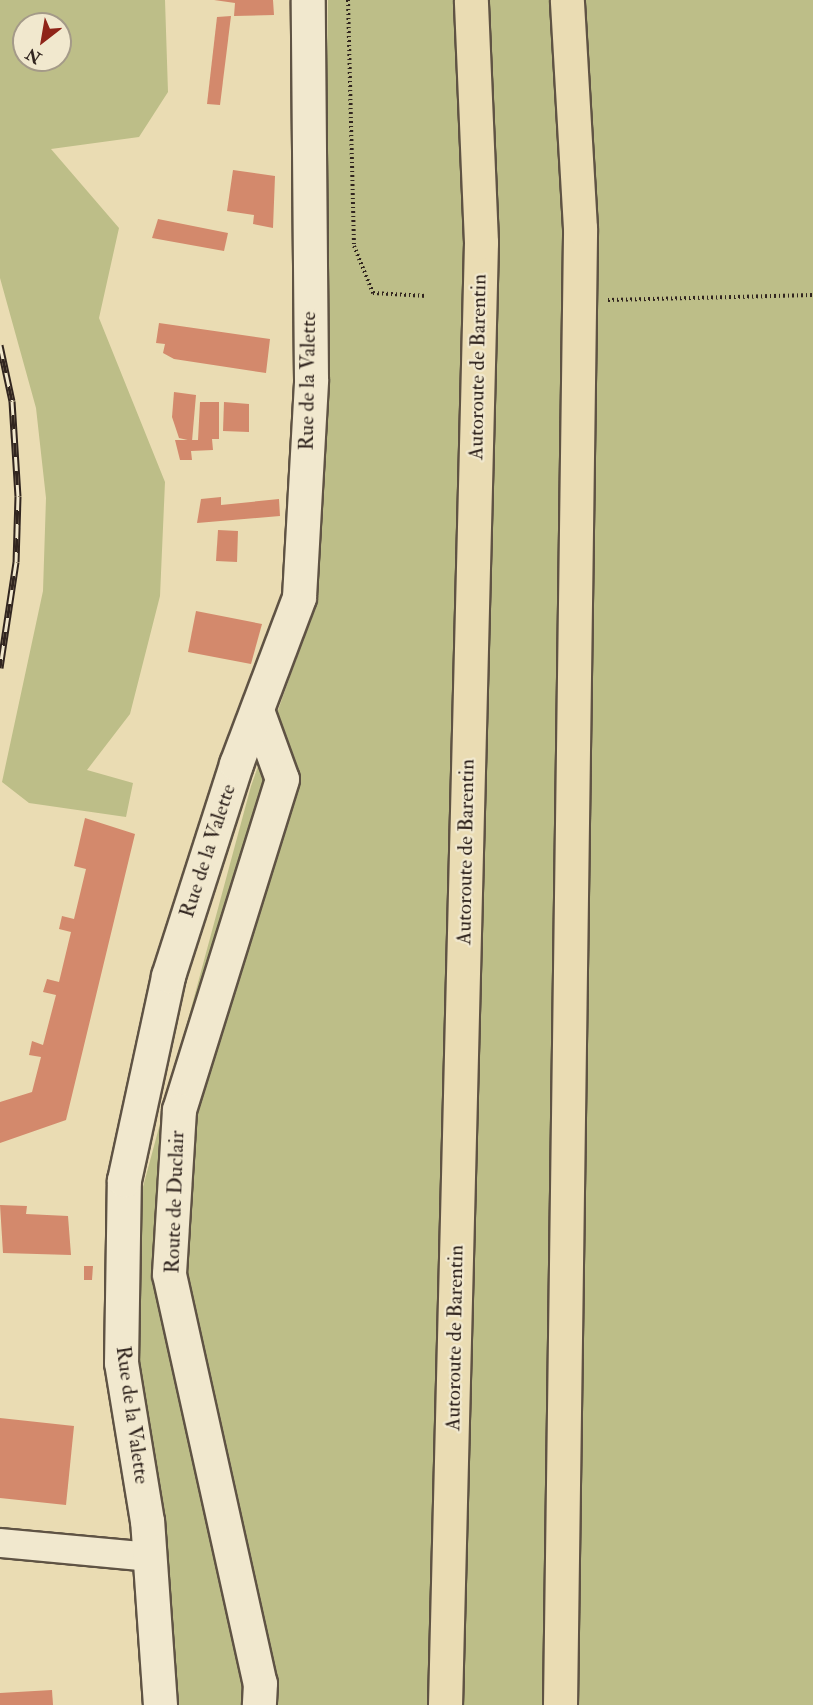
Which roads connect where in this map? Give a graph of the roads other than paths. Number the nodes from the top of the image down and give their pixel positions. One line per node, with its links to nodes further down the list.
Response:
1 (308, 0): 4 (street, Rue de la Valette)
2 (471, 0): 9 (highway, Autoroute de Barentin)
3 (567, 0): 10 (highway)
4 (257, 710): 6 (street, Rue de la Valette); 8 (street, Route de Duclair)
5 (0, 1543): 6 (street)
6 (150, 1557): 7 (street, Rue de la Valette)
7 (160, 1705)
8 (259, 1705)
9 (445, 1705)
10 (560, 1705)

